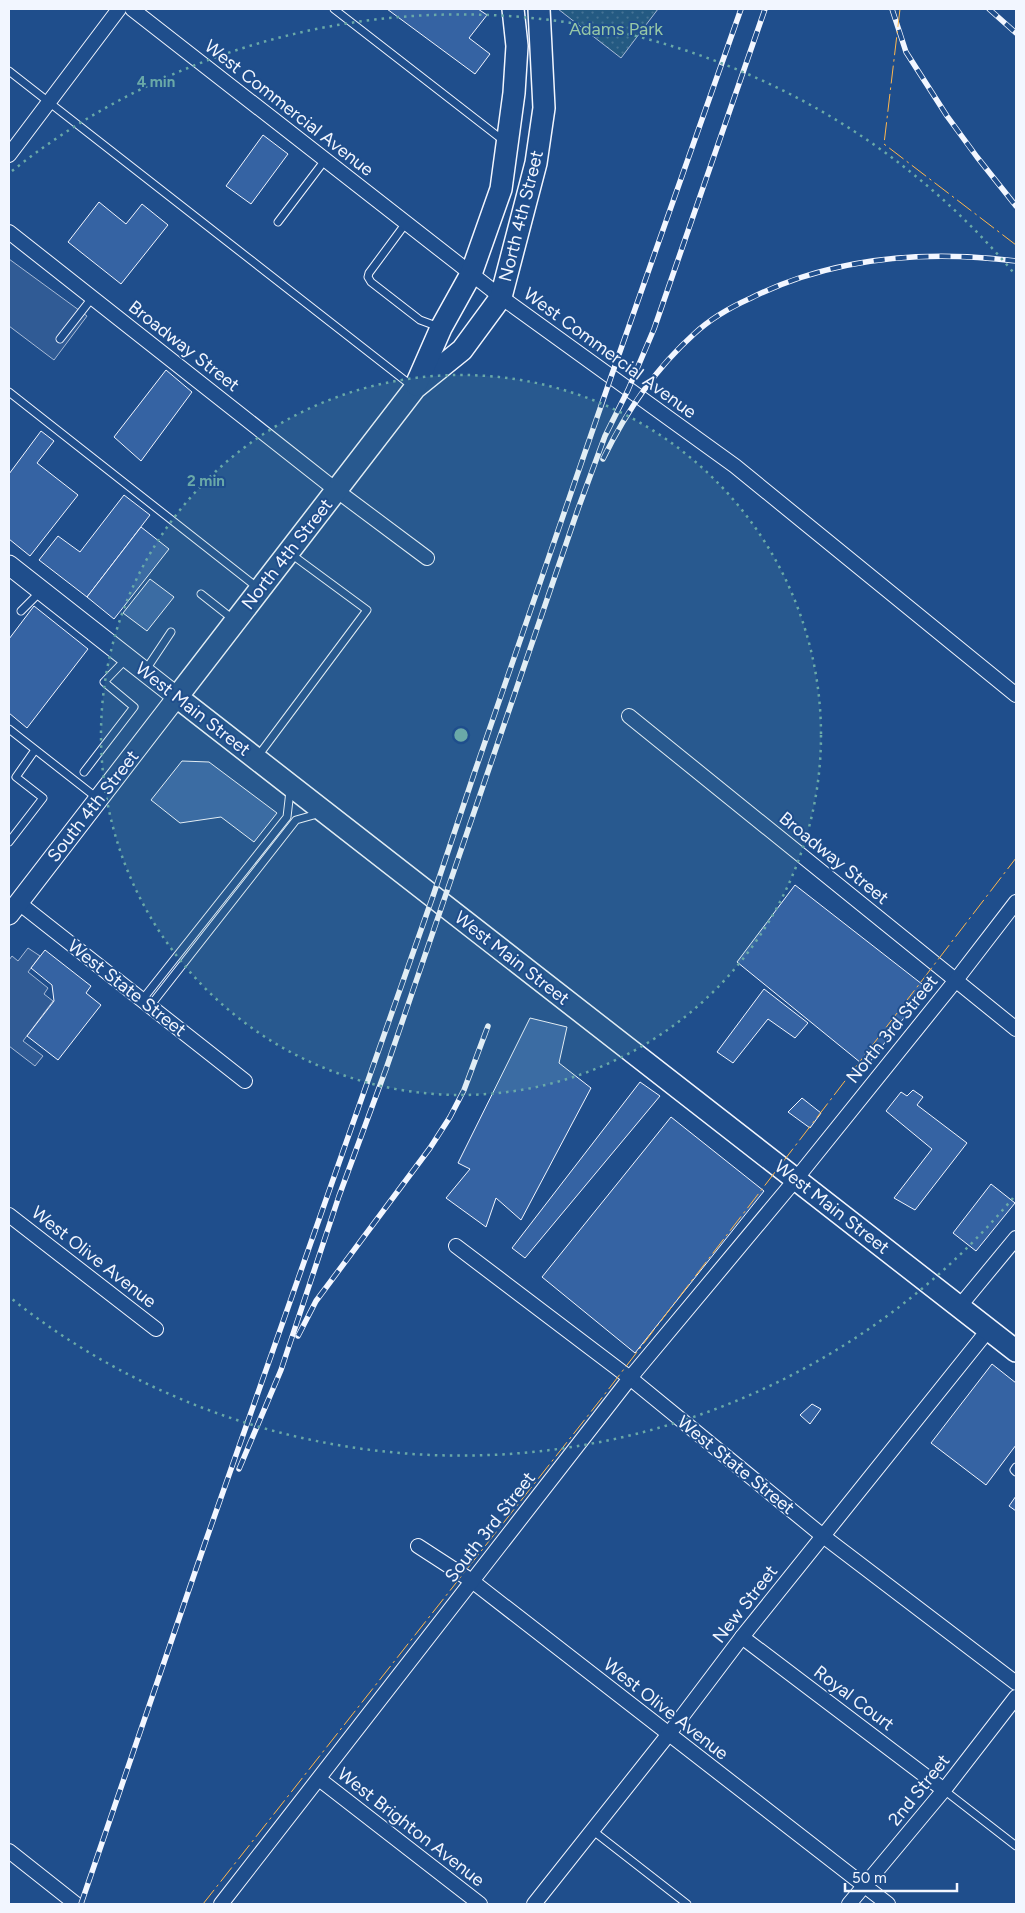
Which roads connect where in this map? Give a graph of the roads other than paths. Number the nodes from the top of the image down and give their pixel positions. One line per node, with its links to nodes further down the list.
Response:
1 (119, 9): 7 (street)
2 (132, 9): 10 (street, West Commercial Avenue)
3 (334, 9): 8 (lane)
4 (514, 9): 8 (main road, North 4th Street)
5 (539, 9): 15 (main road, North 4th Street)
6 (9, 71): 7 (lane)
7 (49, 102): 9 (street); 19 (lane)
8 (508, 144): 14 (main road, North 4th Street)
9 (9, 155)
10 (325, 160): 11 (lane); 12 (street, West Commercial Avenue)
11 (278, 222)
12 (406, 223): 14 (street, West Commercial Avenue); 17 (lane)
13 (9, 232): 16 (street, Broadway Street)
14 (471, 274): 15 (street, West Commercial Avenue); 17 (main road, North 4th Street)
15 (501, 297): 19 (main road, North 4th Street); 33 (street, West Commercial Avenue)
16 (92, 298): 18 (lane); 21 (street, Broadway Street)
17 (441, 328): 19 (main road, North 4th Street)
18 (60, 339)
19 (415, 388): 21 (main road, North 4th Street)
20 (9, 392): 25 (lane)
21 (336, 490): 22 (main road, North 4th Street); 23 (street, Broadway Street)
22 (288, 552): 25 (main road, North 4th Street); 38 (lane)
23 (427, 558)
24 (10, 569): 26 (main road, West Main Street)
25 (260, 589): 29 (main road, North 4th Street)
26 (42, 590): 28 (lane); 31 (main road, West Main Street)
27 (201, 594): 29 (lane)
28 (21, 611)
29 (235, 621): 34 (main road, North 4th Street)
30 (171, 632): 32 (lane)
31 (127, 657): 32 (main road, West Main Street); 39 (lane)
32 (145, 671): 34 (main road, West Main Street)
33 (1016, 695)
34 (177, 697): 38 (main road, West Main Street); 41 (main road, South 4th Street)
35 (629, 716): 46 (street, Broadway Street)
36 (9, 729): 37 (lane)
37 (35, 750): 41 (lane); 43 (lane)
38 (257, 759): 40 (main road, West Main Street)
39 (84, 772)
40 (291, 785): 42 (main road, West Main Street); 47 (lane)
41 (98, 799): 45 (main road, South 4th Street)
42 (324, 811): 47 (lane); 50 (main road, West Main Street)
43 (9, 842)
44 (1016, 902): 46 (street, North 3rd Street)
45 (12, 904): 47 (street, West State Street)
46 (956, 980): 48 (street, Broadway Street); 50 (street, North 3rd Street)
47 (146, 1003): 49 (street, West State Street)
48 (1016, 1029)
49 (246, 1081)
50 (796, 1179): 54 (main road, West Main Street); 58 (street, South 3rd Street)
51 (9, 1215): 55 (street, West Olive Avenue)
52 (1016, 1238): 54 (street)
53 (456, 1246): 58 (street, West State Street)
54 (959, 1306): 56 (main road, West Main Street)
55 (156, 1328)
56 (989, 1330): 57 (main road, West Main Street); 61 (street, New Street)
57 (1016, 1351)
58 (630, 1378): 61 (street, West State Street); 63 (street, South 3rd Street)
59 (1016, 1467): 60 (lane)
60 (1016, 1472)
61 (823, 1536): 64 (street, New Street); 65 (street, West State Street)
62 (418, 1546): 63 (street, West Olive Avenue)
63 (472, 1581): 67 (street, West Olive Avenue); 68 (street, South 3rd Street)
64 (742, 1637): 67 (street, New Street); 69 (street, Royal Court)
65 (1016, 1683)
66 (1016, 1697): 69 (street, 2nd Street)
67 (668, 1735): 70 (street, New Street); 73 (street, West Olive Avenue)
68 (319, 1779): 75 (street, South 3rd Street); 76 (street, West Brighton Avenue)
69 (944, 1790): 71 (lane); 73 (street, 2nd Street)
70 (592, 1830): 77 (street, New Street); 78 (lane)
71 (1016, 1846)
72 (9, 1851): 74 (street)
73 (865, 1886): 79 (street, 2nd Street); 80 (street, West Olive Avenue)
74 (76, 1904)
75 (221, 1904)
76 (480, 1904)
77 (534, 1904)
78 (687, 1904)
79 (849, 1904)
80 (888, 1904)

